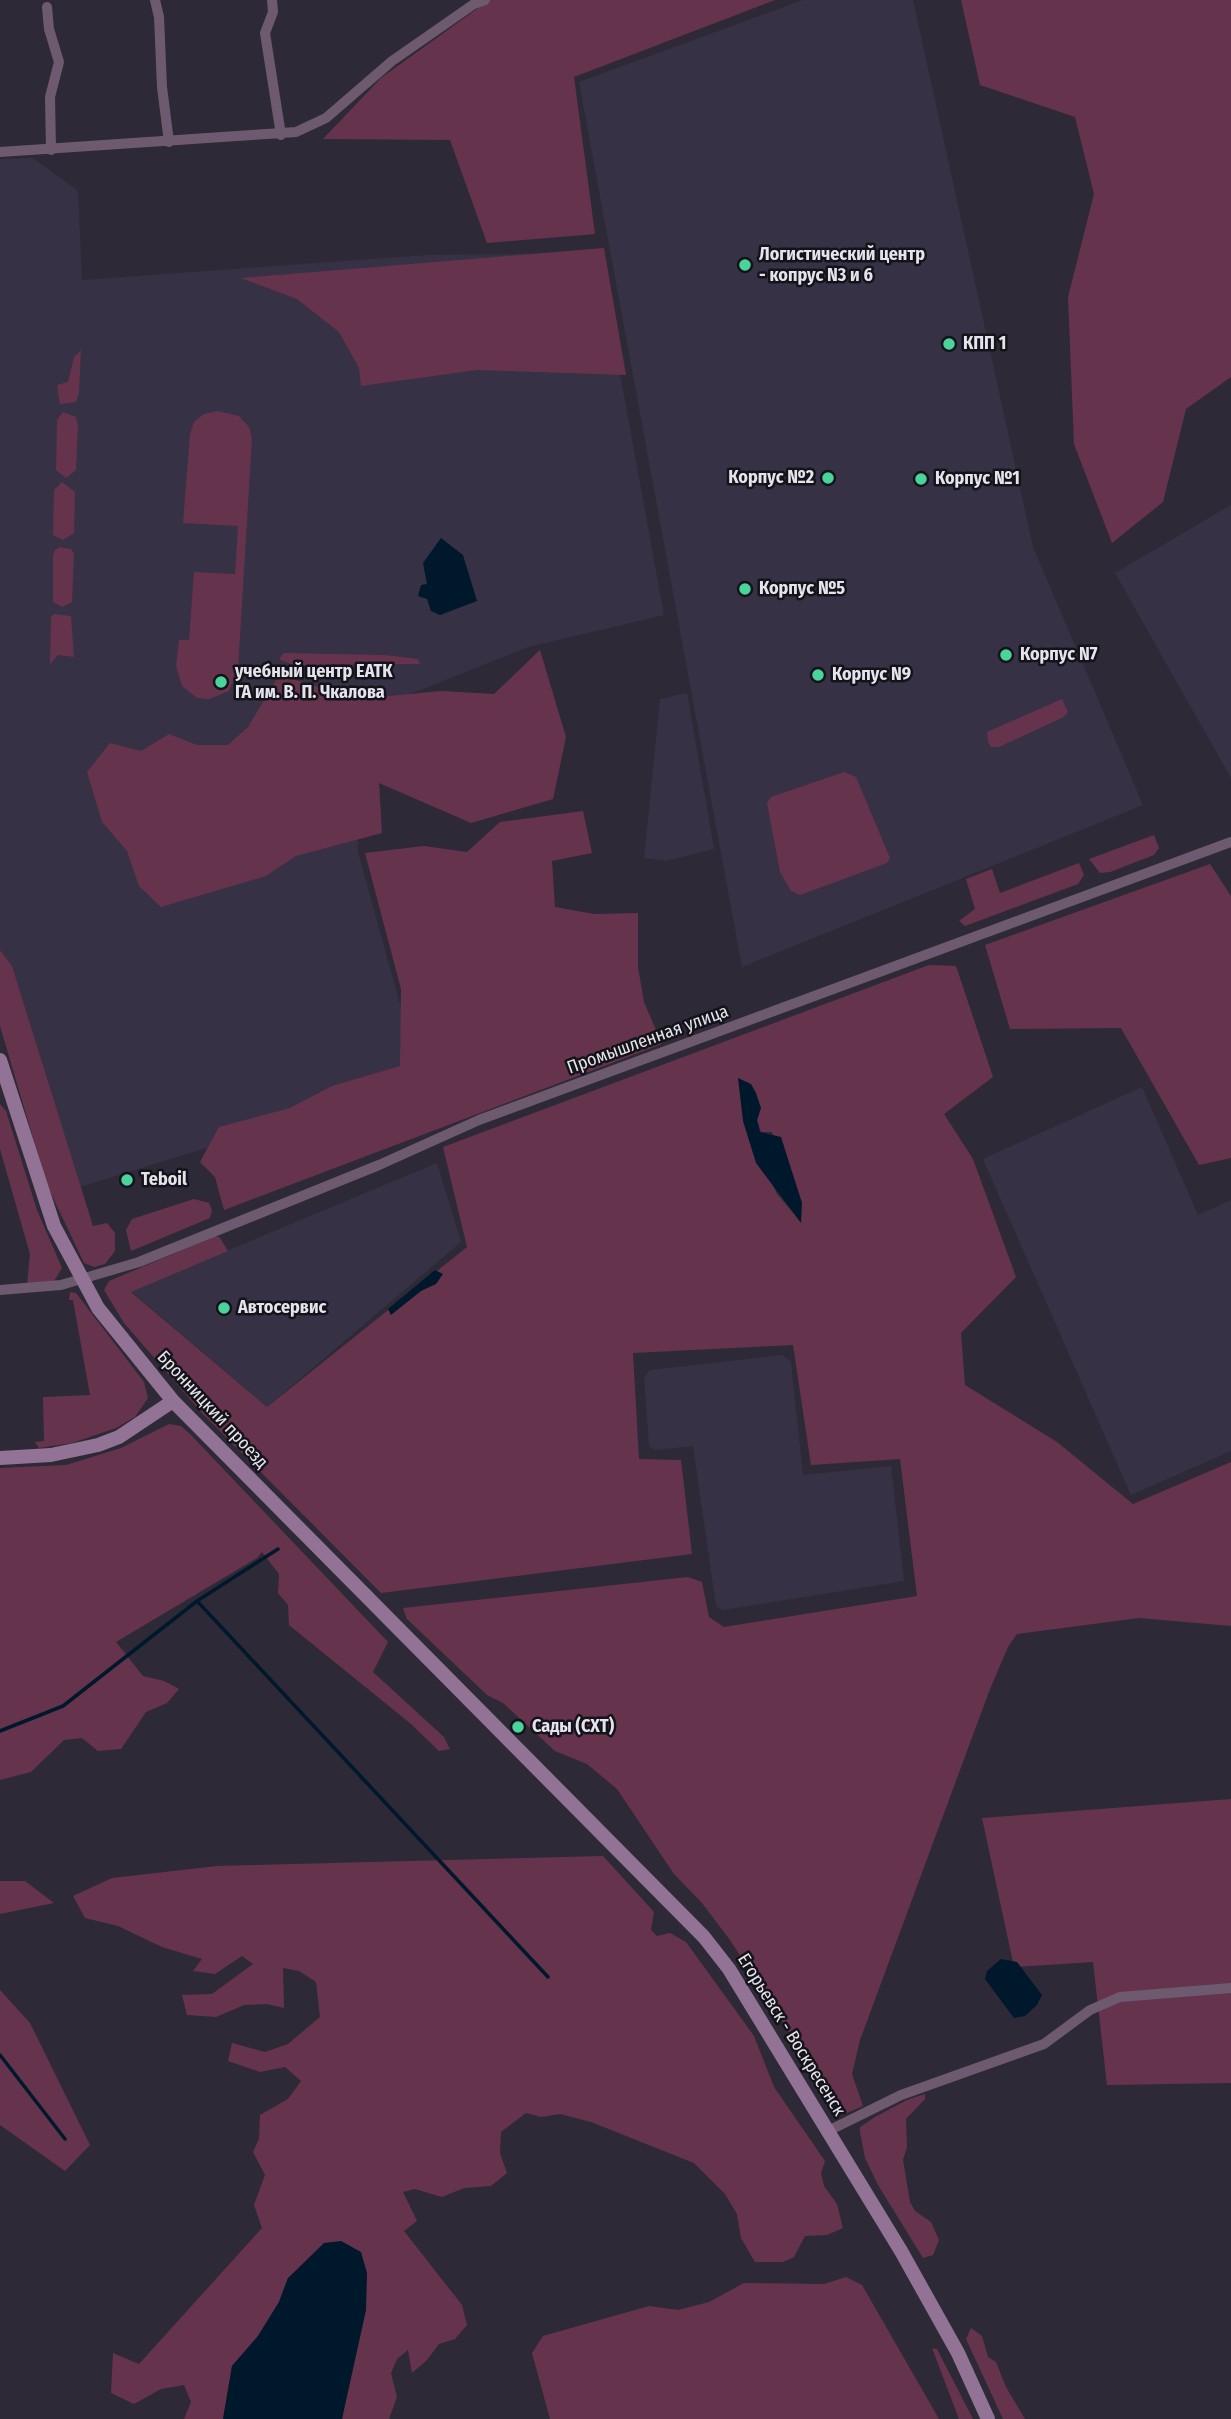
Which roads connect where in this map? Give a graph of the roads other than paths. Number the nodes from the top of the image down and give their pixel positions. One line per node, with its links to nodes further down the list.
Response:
1 (155, 0): 6 (street)
2 (272, 0): 5 (street)
3 (485, 0): 5 (street)
4 (47, 8): 7 (street)
5 (281, 135): 6 (street)
6 (169, 142): 7 (street)
7 (51, 150): 8 (street)
8 (0, 152)
9 (1231, 842): 12 (street, Промышленная улица)
10 (0, 1060): 11 (main road, Бронницкий проезд)
11 (6, 1097): 12 (main road, Бронницкий проезд)
12 (81, 1279): 13 (street, Промышленная улица); 14 (main road, Бронницкий проезд)
13 (0, 1290)
14 (173, 1401): 15 (main road); 16 (main road, Бронницкий проезд)
15 (0, 1458)
16 (493, 1722): 18 (main road, Егорьевск - Воскресенск)
17 (1231, 1988): 18 (street)
18 (828, 2131): 19 (main road, Егорьевск - Воскресенск)
19 (988, 2419)

